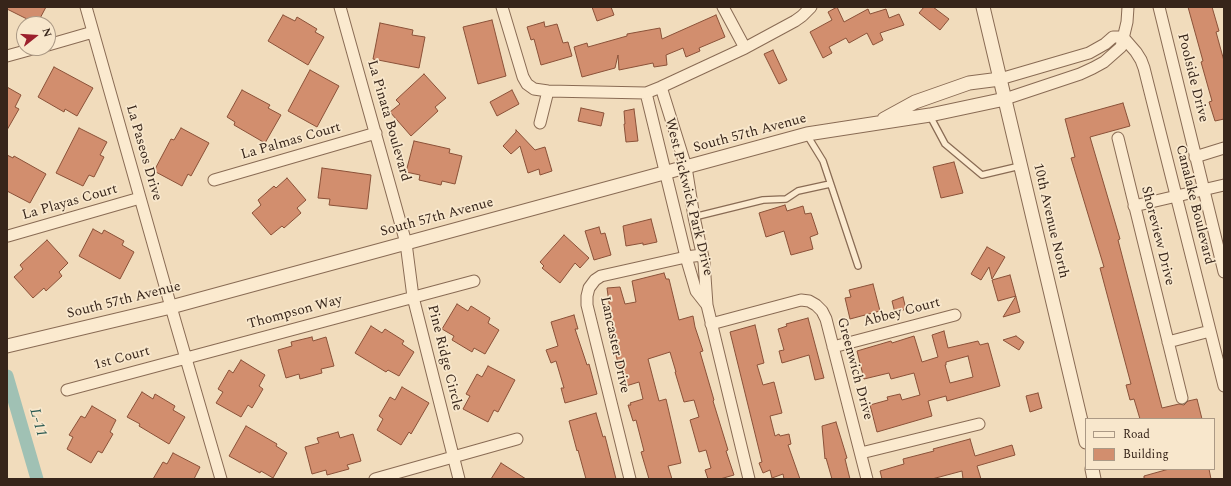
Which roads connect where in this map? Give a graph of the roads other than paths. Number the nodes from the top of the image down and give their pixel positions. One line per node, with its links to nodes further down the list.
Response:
1 (86, 7): 9 (street, La Paseos Drive)
2 (340, 7): 21 (street, La Pinata Boulevard)
3 (502, 7): 15 (street)
4 (723, 7): 12 (street)
5 (811, 7): 12 (street)
6 (983, 7): 13 (street, 10th Avenue North)
7 (1128, 7): 10 (street, South 57th Avenue)
8 (1159, 7): 25 (street, Poolside Drive)
9 (93, 32): 11 (street); 34 (street, La Paseos Drive)
10 (1123, 37): 13 (street, South 57th Avenue); 17 (street, South 57th Avenue); 33 (street, Canalake Boulevard)
11 (56, 43)
12 (745, 48): 14 (street)
13 (1000, 78): 17 (street, 10th Avenue North); 20 (street, South 57th Avenue)
14 (661, 87): 16 (street); 27 (street, West Pickwick Park Drive)
15 (548, 91): 16 (street); 19 (street)
16 (646, 93): 28 (street, West Pickwick Park Drive)
17 (1005, 99): 18 (street, South 57th Avenue); 26 (street, 10th Avenue North)
18 (930, 115): 20 (street, South 57th Avenue); 26 (lane)
19 (540, 123)
20 (876, 124): 22 (street, South 57th Avenue)
21 (376, 133): 29 (street, La Palmas Court); 38 (street, La Pinata Boulevard)
22 (807, 134): 27 (street, South 57th Avenue); 30 (lane)
23 (1118, 138): 35 (street, Shoreview Drive)
24 (1224, 148): 25 (street)
25 (1195, 157): 32 (street, Poolside Drive)
26 (1020, 166): 58 (street, 10th Avenue North)
27 (686, 167): 28 (street, South 57th Avenue); 36 (street, West Pickwick Park Drive)
28 (665, 173): 38 (street, South 57th Avenue); 40 (street, West Pickwick Park Drive)
29 (214, 180)
30 (830, 184): 36 (lane); 41 (lane)
31 (1224, 185): 32 (street)
32 (1204, 189): 33 (street); 42 (street, Poolside Drive)
33 (1176, 196): 35 (street); 49 (street, Canalake Boulevard)
34 (140, 198): 37 (street, La Playas Court); 46 (street, La Paseos Drive)
35 (1134, 206): 50 (street, Shoreview Drive)
36 (694, 217): 39 (street, West Pickwick Park Drive)
37 (8, 236)
38 (406, 243): 44 (street, Pine Ridge Circle); 46 (street, South 57th Avenue)
39 (702, 255): 40 (street, Lancaster Drive); 45 (street, West Pickwick Park Drive)
40 (686, 257): 45 (street, West Pickwick Park Drive); 65 (street, Lancaster Drive)
41 (858, 266)
42 (1224, 272)
43 (474, 281): 44 (street, Thompson Way)
44 (413, 297): 53 (street, Thompson Way); 61 (street, Pine Ridge Circle)
45 (707, 305): 48 (street, West Pickwick Park Drive)
46 (171, 307): 51 (street, South 57th Avenue); 53 (street)
47 (955, 315): 52 (street, Abbey Court)
48 (711, 324): 52 (street, Greenwich Drive); 66 (street, West Pickwick Park Drive)
49 (1210, 331): 50 (street); 54 (street, Canalake Boulevard)
50 (1168, 342): 56 (street, Shoreview Drive)
51 (7, 346)
52 (833, 347): 60 (street, Greenwich Drive)
53 (186, 358): 55 (street, 1st Court); 62 (street)
54 (1224, 386)
55 (67, 390)
56 (1182, 398)
57 (980, 424): 60 (street)
58 (1085, 438)
59 (518, 439): 61 (street)
60 (861, 453): 67 (street, Greenwich Drive)
61 (454, 457): 63 (street); 64 (street, Pine Ridge Circle)
62 (221, 479)
63 (375, 479)
64 (459, 479)
65 (630, 479)
66 (749, 479)
67 (867, 479)

